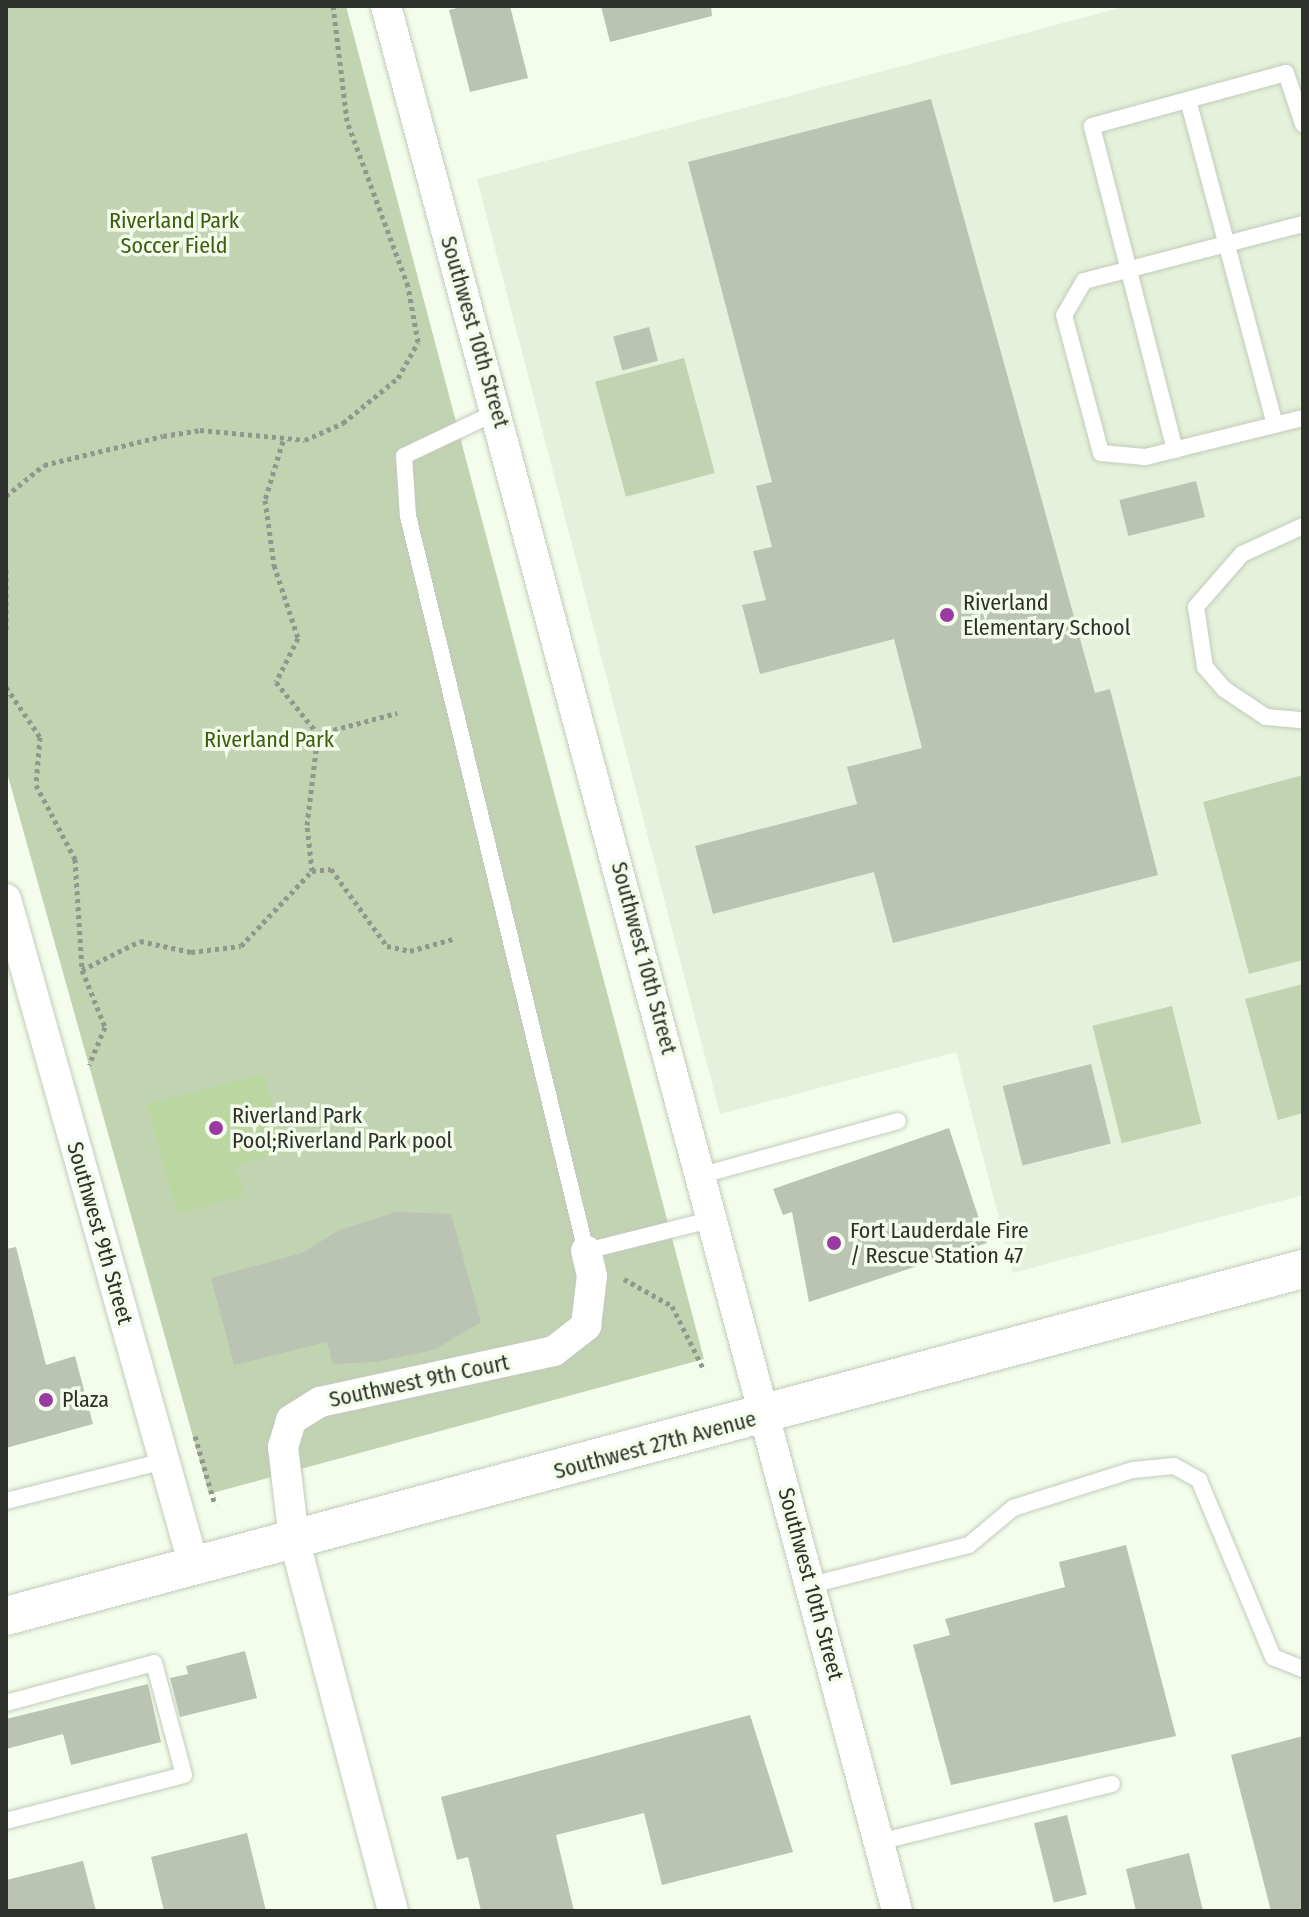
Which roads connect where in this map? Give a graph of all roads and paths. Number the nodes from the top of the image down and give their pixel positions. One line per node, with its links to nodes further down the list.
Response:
1 (333, 6): 11 (path)
2 (386, 6): 8 (street, Southwest 10th Street)
3 (1188, 100): 4 (lane); 6 (lane); 7 (lane)
4 (1303, 124)
5 (1303, 224): 6 (lane)
6 (1224, 245): 7 (lane); 10 (lane)
7 (1129, 269): 12 (lane); 12 (lane)
8 (499, 411): 27 (street, Southwest 10th Street); 29 (lane)
9 (1303, 418): 10 (lane)
10 (1275, 424): 12 (lane)
11 (283, 441): 13 (path); 20 (path)
12 (1175, 450)
13 (6, 496)
14 (1303, 526): 19 (lane)
15 (6, 570): 16 (path)
16 (6, 633)
17 (6, 687): 24 (path)
18 (397, 713): 20 (path)
19 (1303, 720)
20 (318, 734): 21 (path)
21 (312, 871): 23 (path); 24 (path)
22 (6, 899): 35 (street, Southwest 9th Street)
23 (453, 939)
24 (82, 970): 25 (path)
25 (93, 1079)
26 (898, 1121): 27 (lane)
27 (702, 1175): 28 (street, Southwest 10th Street)
28 (713, 1219): 29 (lane); 33 (street, Southwest 10th Street)
29 (586, 1251): 38 (street, Southwest 9th Court)
30 (1303, 1269): 33 (street, Southwest 27th Avenue)
31 (614, 1273): 32 (path)
32 (704, 1370)
33 (766, 1416): 38 (street, Southwest 27th Avenue); 40 (street, Southwest 10th Street)
34 (193, 1429): 37 (path)
35 (164, 1461): 36 (lane); 39 (street, Southwest 9th Street)
36 (6, 1501)
37 (215, 1505)
38 (294, 1539): 39 (street, Southwest 27th Avenue); 47 (street)
39 (194, 1566): 41 (street, Southwest 27th Avenue)
40 (811, 1585): 42 (lane); 46 (street, Southwest 10th Street)
41 (6, 1616)
42 (1303, 1669)
43 (6, 1703): 45 (lane)
44 (1112, 1784): 46 (lane)
45 (6, 1821)
46 (879, 1842): 48 (street, Southwest 10th Street)
47 (393, 1911)
48 (897, 1911)

